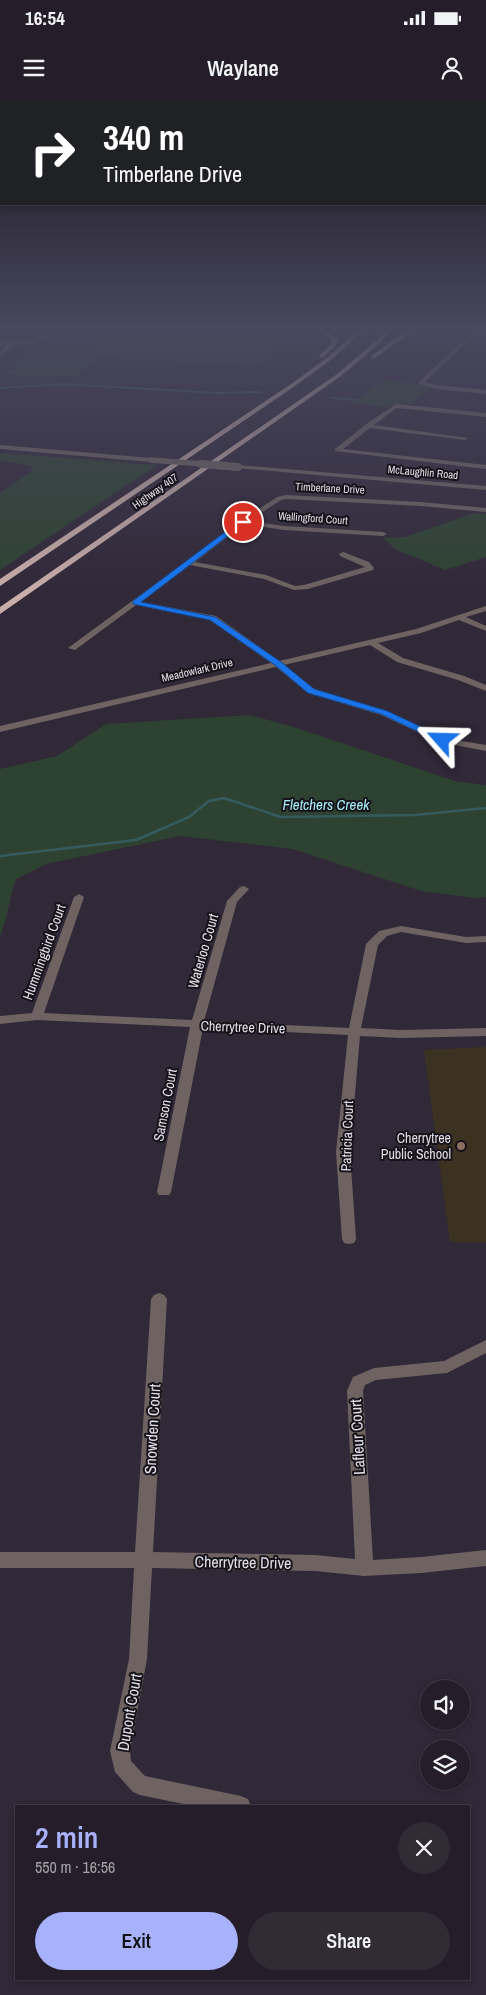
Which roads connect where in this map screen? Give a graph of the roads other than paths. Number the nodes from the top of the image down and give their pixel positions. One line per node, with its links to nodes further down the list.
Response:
1 (244, 417): 14 (highway, Highway 407)
2 (278, 417): 17 (highway, Highway 407)
3 (379, 417): 4 (street)
4 (367, 426): 5 (street); 7 (street)
5 (465, 438)
6 (0, 447): 8 (street, McLaughlin Road, bridge)
7 (486, 467)
8 (486, 488)
9 (486, 510): 10 (street, Timberlane Drive)
10 (243, 522): 11 (street, Wallingford Court); 13 (street, Timberlane Drive)
11 (382, 534)
12 (344, 554): 13 (street)
13 (189, 563): 15 (street, Timberlane Drive)
14 (0, 584)
15 (136, 603): 21 (street, Timberlane Drive); 22 (street)
16 (486, 608): 18 (street, Meadowlark Drive)
17 (0, 612)
18 (459, 617): 19 (street); 20 (street, Meadowlark Drive)
19 (486, 629)
20 (371, 642): 22 (street, Meadowlark Drive); 23 (street)
21 (72, 648)
22 (278, 664): 24 (street, Meadowlark Drive); 25 (street)
23 (486, 688)
24 (0, 729)
25 (486, 748)
26 (244, 889): 31 (street, Waterloo Court)
27 (79, 898): 29 (street, Hummingbird Court)
28 (486, 939): 32 (street, Patricia Court)
29 (37, 1016): 30 (street, Cherrytree Drive); 31 (street, Cherrytree Drive)
30 (0, 1020)
31 (197, 1026): 32 (street, Cherrytree Drive); 34 (street, Samson Court)
32 (354, 1032): 33 (street, Cherrytree Drive); 35 (street, Patricia Court)
33 (486, 1032)
34 (164, 1192)
35 (349, 1239)
36 (160, 1299): 40 (street, Snowden Court)
37 (486, 1346): 41 (street, Lafleur Court)
38 (486, 1558): 41 (street, Cherrytree Drive)
39 (0, 1560): 40 (street, Cherrytree Drive)
40 (144, 1560): 41 (street, Cherrytree Drive); 42 (street, Dupont Court)
41 (364, 1568)
42 (236, 1805)

